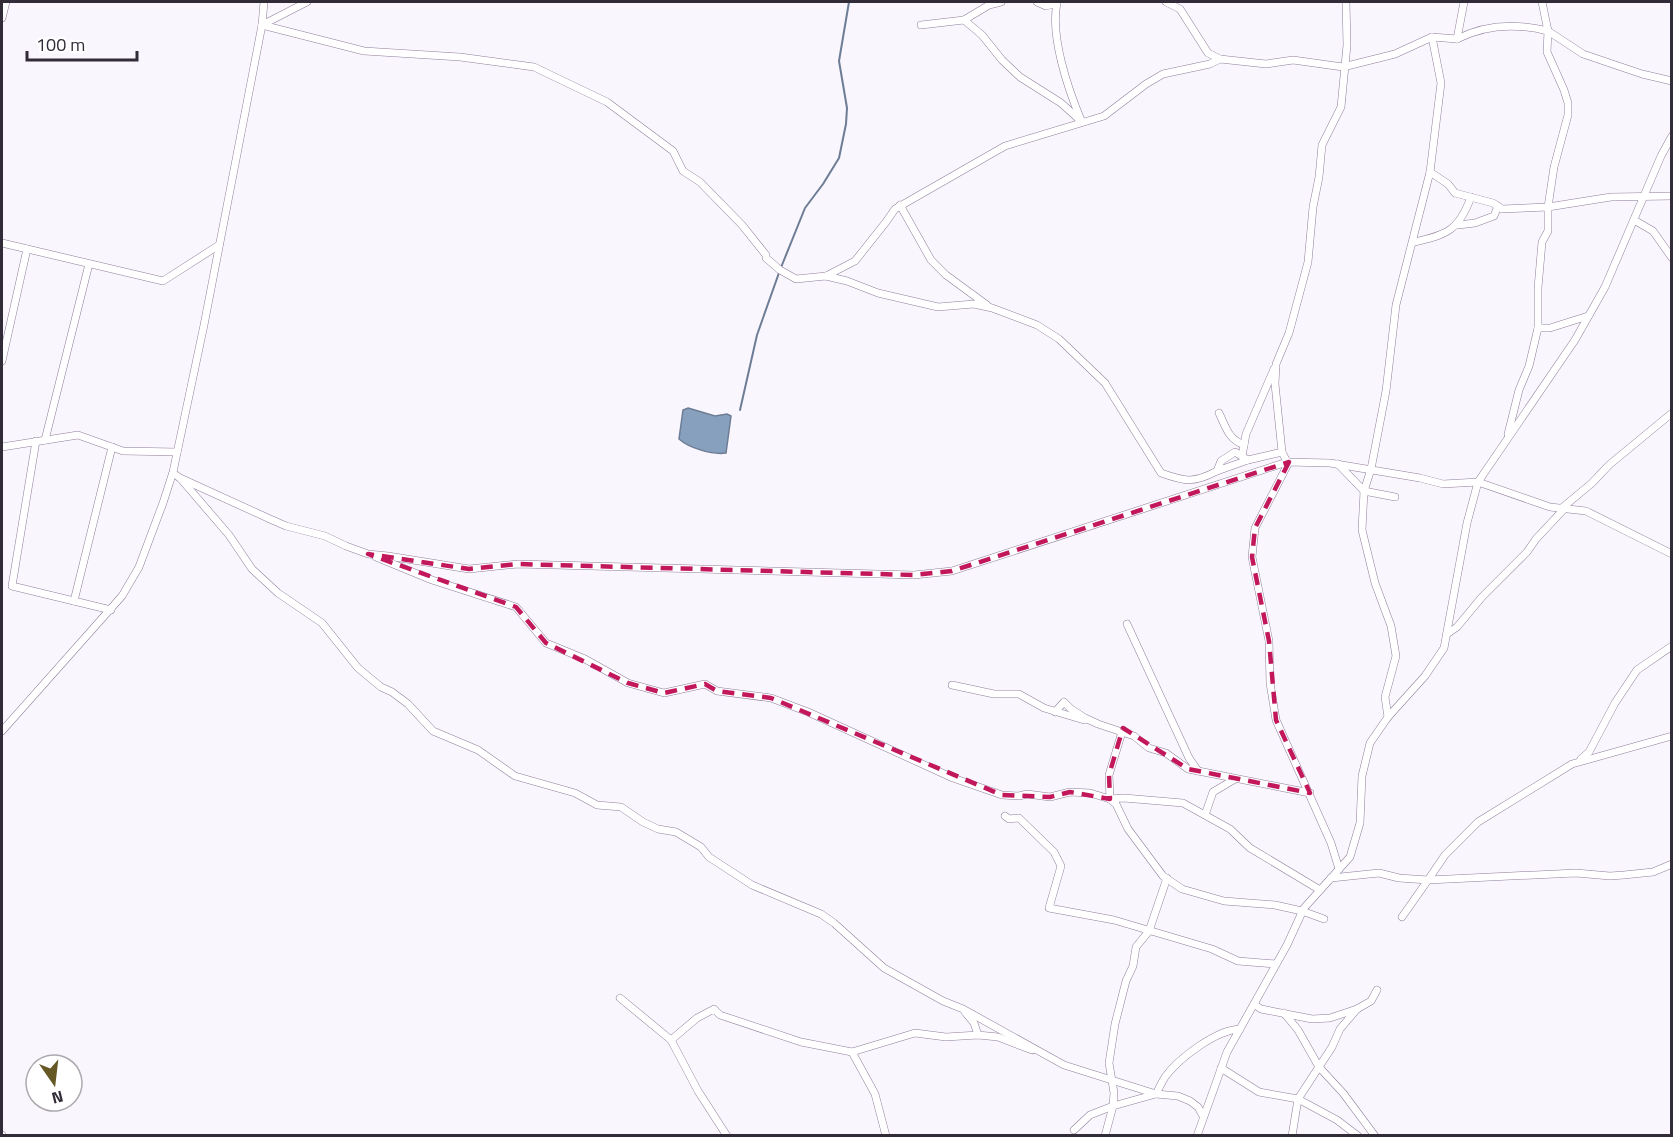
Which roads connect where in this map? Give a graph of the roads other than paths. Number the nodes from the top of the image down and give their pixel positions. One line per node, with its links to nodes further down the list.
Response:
1 (6, 2): 11 (street)
2 (264, 2): 13 (street)
3 (307, 2): 13 (street)
4 (1001, 2): 12 (street)
5 (1037, 2): 6 (street)
6 (1058, 2): 21 (street)
7 (1166, 2): 18 (street)
8 (1346, 2): 19 (street)
9 (1464, 2): 17 (street)
10 (1542, 2): 15 (street)
11 (2, 18)
12 (964, 20): 14 (street); 21 (street)
13 (262, 25): 34 (street); 38 (street)
14 (921, 25)
15 (1548, 31): 17 (street); 20 (street); 29 (street)
16 (1432, 37): 17 (street); 19 (street); 23 (street)
17 (1457, 39)
18 (1220, 58): 19 (street); 21 (street)
19 (1344, 67): 43 (street)
20 (1671, 81)
21 (1082, 122): 27 (street)
22 (1671, 136): 26 (street)
23 (1430, 172): 25 (street); 32 (street)
24 (1671, 195): 26 (street)
25 (1471, 197): 28 (street); 31 (street)
26 (1644, 198): 29 (street); 30 (street)
27 (900, 206): 38 (street); 39 (street)
28 (1498, 206): 29 (street); 31 (street)
29 (1548, 207): 41 (street)
30 (1635, 220): 36 (street); 40 (street)
31 (1458, 225): 32 (street)
32 (1414, 242): 59 (street)
33 (2, 243): 35 (street)
34 (219, 244): 37 (street); 54 (street)
35 (27, 249): 37 (street); 42 (street)
36 (1671, 258)
37 (89, 264): 48 (street)
38 (825, 276): 39 (street)
39 (992, 308): 60 (street)
40 (1588, 316): 41 (street); 49 (street)
41 (1538, 328): 49 (street)
42 (2, 361)
43 (1276, 364): 47 (street); 55 (street)
44 (1219, 413): 46 (street)
45 (1671, 413): 67 (street)
46 (1228, 434): 47 (street); 51 (street)
47 (1245, 436): 51 (street)
48 (45, 440): 50 (street); 53 (street)
49 (1507, 440): 64 (street)
50 (36, 441): 52 (street); 70 (street)
51 (1244, 445): 56 (street)
52 (2, 447)
53 (112, 447): 54 (street); 70 (street)
54 (177, 452): 61 (street)
55 (1281, 452): 56 (street); 57 (street)
56 (1245, 458): 60 (street); 60 (street); 63 (street)
57 (1288, 462): 58 (street); 63 (street); 85 (street)
58 (1338, 464): 59 (street); 65 (street)
59 (1371, 469): 64 (street); 65 (street)
60 (1217, 471)
61 (173, 473): 62 (street); 71 (street)
62 (180, 478): 68 (street); 103 (street)
63 (1239, 478): 68 (street)
64 (1478, 482): 67 (street); 73 (street)
65 (1364, 491): 66 (street); 77 (street)
66 (1395, 497)
67 (1563, 508): 69 (street); 73 (street)
68 (369, 554): 86 (street)
69 (1671, 554)
70 (74, 601): 71 (street)
71 (111, 610): 79 (street)
72 (1127, 624): 83 (street)
73 (1447, 634): 77 (street)
74 (1671, 646): 82 (street)
75 (952, 685): 76 (street)
76 (1055, 712): 78 (street); 78 (street)
77 (1388, 717): 90 (street)
78 (1098, 724): 80 (street)
79 (2, 731)
80 (1122, 732): 83 (street); 86 (street)
81 (1671, 736): 82 (street)
82 (1578, 761): 93 (street)
83 (1198, 771): 84 (street)
84 (1235, 779): 85 (street); 87 (street)
85 (1310, 793): 90 (street)
86 (1110, 799): 87 (street); 91 (street)
87 (1205, 815): 94 (street)
88 (1005, 816): 98 (street)
89 (1671, 864): 93 (street)
90 (1339, 869): 92 (street)
91 (1167, 878): 95 (street); 98 (street)
92 (1331, 878): 93 (street); 94 (street)
93 (1428, 880): 96 (street)
94 (1320, 890): 95 (street)
95 (1302, 911): 97 (street); 99 (street)
96 (1402, 916)
97 (1324, 920)
98 (1149, 931): 99 (street); 113 (street)
99 (1276, 964): 102 (street)
100 (1377, 990): 104 (street)
101 (620, 998): 108 (street)
102 (1254, 1004): 105 (street); 106 (street)
103 (963, 1009): 107 (street); 110 (street)
104 (1357, 1009): 105 (street); 111 (street)
105 (1284, 1013): 111 (street)
106 (1240, 1029): 112 (street); 114 (street)
107 (978, 1035): 109 (street); 110 (street)
108 (671, 1040): 109 (street); 119 (street)
109 (852, 1052): 120 (street)
110 (1040, 1053): 113 (street)
111 (1319, 1067): 115 (street); 125 (street)
112 (1221, 1068): 115 (street); 117 (street)
113 (1112, 1081): 114 (street); 116 (street)
114 (1156, 1094): 116 (street); 117 (street)
115 (1299, 1099): 123 (street); 124 (street)
116 (1113, 1106): 118 (street); 121 (street)
117 (1203, 1116): 122 (street)
118 (1074, 1130)
119 (727, 1136)
120 (886, 1136)
121 (1106, 1136)
122 (1197, 1136)
123 (1292, 1136)
124 (1358, 1136)
125 (1375, 1136)

